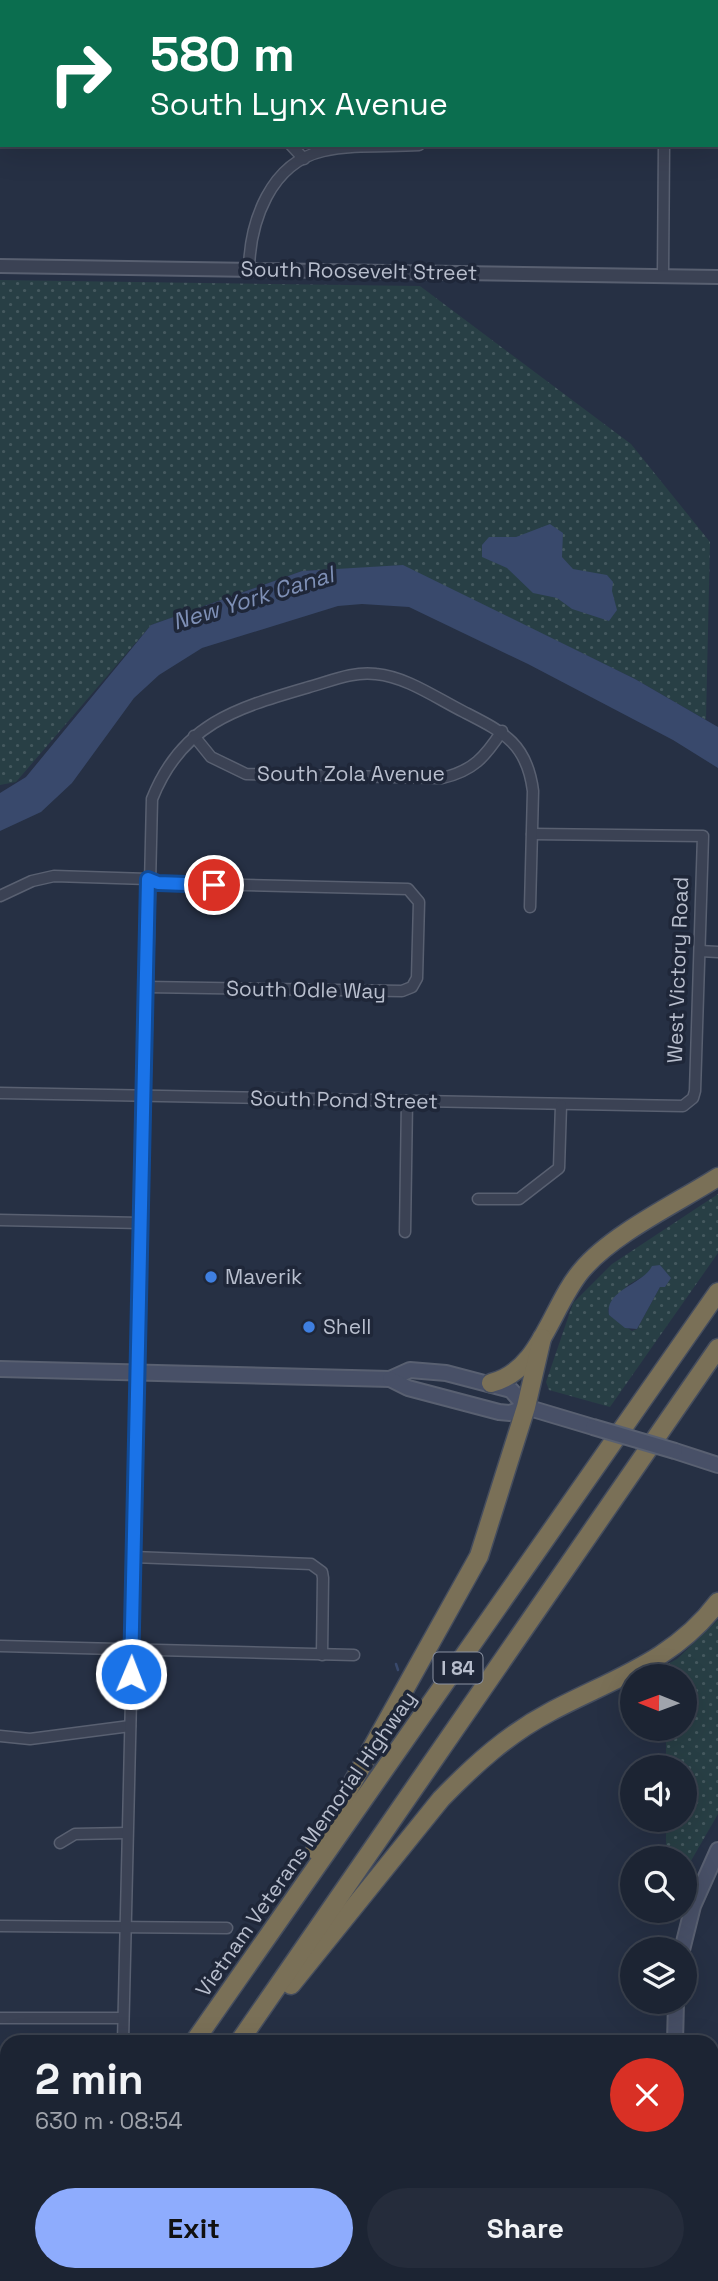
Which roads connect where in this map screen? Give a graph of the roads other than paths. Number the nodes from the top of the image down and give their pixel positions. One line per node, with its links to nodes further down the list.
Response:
1 (293, 147): 4 (street)
2 (387, 147): 4 (street)
3 (664, 147): 7 (street)
4 (304, 159): 6 (street)
5 (0, 266): 6 (street, South Roosevelt Street)
6 (249, 269): 7 (street, South Roosevelt Street)
7 (663, 275): 8 (street, South Roosevelt Street)
8 (718, 276)
9 (502, 731): 10 (street); 10 (street, South Zola Avenue); 11 (street)
10 (194, 736): 12 (street)
11 (532, 834): 14 (street); 15 (street, West Victory Road)
12 (148, 879): 13 (street); 17 (street); 17 (street, South Odle Way)
13 (0, 896)
14 (530, 907)
15 (700, 951): 16 (street); 21 (street, West Victory Road)
16 (718, 952)
17 (146, 987): 19 (street)
18 (0, 1093): 19 (street, South Pond Street)
19 (144, 1095): 20 (street, South Pond Street); 26 (street)
20 (408, 1101): 22 (street, South Pond Street); 27 (street)
21 (688, 1103): 22 (street, South Pond Street)
22 (561, 1105): 24 (street)
23 (718, 1177): 29 (highway)
24 (478, 1199)
25 (0, 1220): 26 (street)
26 (141, 1223): 32 (street)
27 (405, 1232)
28 (718, 1292): 52 (highway, Vietnam Veterans Memorial Highway / I 84)
29 (542, 1338): 34 (highway); 35 (highway)
30 (718, 1348): 58 (highway, I 84)
31 (0, 1370): 32 (main road)
32 (138, 1372): 33 (main road); 37 (street)
33 (390, 1379): 34 (main road); 35 (main road)
34 (491, 1383): 35 (main road)
35 (526, 1407): 36 (main road, bridge); 52 (highway)
36 (718, 1465)
37 (134, 1557): 40 (street); 41 (street)
38 (718, 1602): 59 (highway)
39 (0, 1646): 40 (street)
40 (131, 1648): 41 (street); 43 (street)
41 (322, 1654): 42 (street)
42 (354, 1655)
43 (130, 1726): 44 (street); 45 (street)
44 (0, 1736)
45 (127, 1833): 46 (street); 49 (street)
46 (60, 1843)
47 (718, 1850): 51 (main road)
48 (0, 1926): 49 (street)
49 (125, 1928): 50 (street); 55 (street)
50 (227, 1928)
51 (685, 1937)
52 (262, 1944): 57 (highway, Vietnam Veterans Memorial Highway / I 84)
53 (676, 2014): 60 (main road)
54 (0, 2018): 55 (street)
55 (123, 2018): 56 (street)
56 (123, 2035)
57 (199, 2035)
58 (244, 2035)
59 (251, 2035)
60 (675, 2035)

